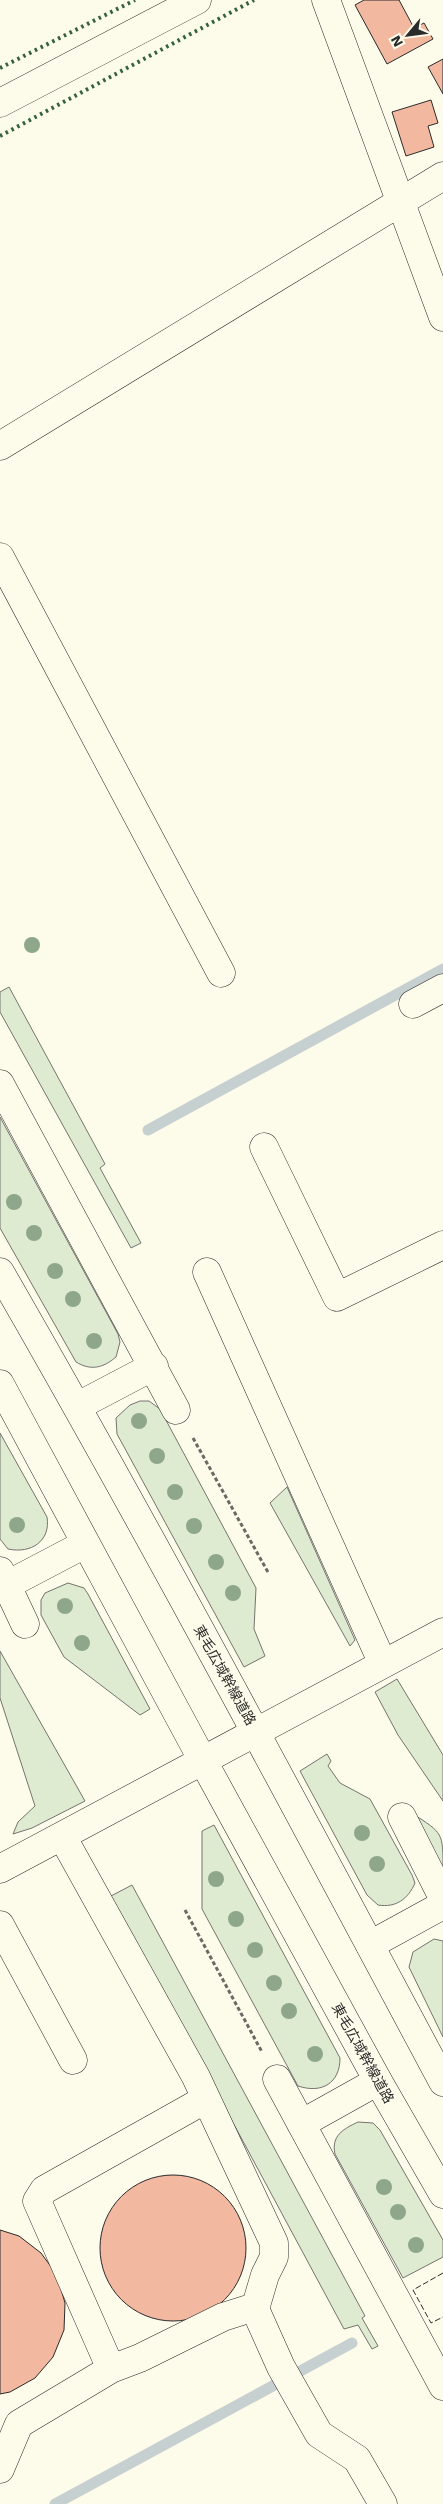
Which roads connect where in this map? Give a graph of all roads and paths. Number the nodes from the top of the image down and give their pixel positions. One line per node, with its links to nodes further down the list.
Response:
1 (197, 0): 3 (main road)
2 (326, 0): 5 (main road)
3 (0, 103)
4 (443, 176): 5 (main road)
5 (401, 203): 6 (main road); 7 (main road)
6 (443, 316)
7 (0, 446)
8 (0, 557): 9 (main road)
9 (221, 974)
10 (443, 988): 11 (main road)
11 (413, 1004)
12 (0, 1084): 17 (main road)
13 (264, 1147): 14 (main road)
14 (443, 1245)
15 (0, 1272): 19 (main road, 東毛広域幹線道路)
16 (207, 1272): 26 (main road)
17 (154, 1366): 19 (main road); 20 (main road)
18 (0, 1384): 21 (main road, 東毛広域幹線道路)
19 (78, 1406): 27 (main road, 東毛広域幹線道路)
20 (176, 1410): 22 (path)
21 (85, 1544): 23 (main road); 28 (main road, 東毛広域幹線道路)
22 (269, 1574)
23 (4, 1578): 24 (main road)
24 (25, 1624)
25 (443, 1632): 26 (main road)
26 (383, 1664): 27 (main road)
27 (256, 1732): 28 (main road); 36 (main road, 東毛広域幹線道路)
28 (203, 1761): 30 (main road); 39 (main road, 東毛広域幹線道路)
29 (402, 1817): 32 (main road)
30 (62, 1836): 31 (main road); 41 (main road)
31 (0, 1869)
32 (443, 1898)
33 (443, 1905): 36 (main road)
34 (185, 1910): 38 (path)
35 (0, 1924): 37 (main road)
36 (370, 1945): 40 (main road, 東毛広域幹線道路)
37 (73, 2060)
38 (277, 2079): 42 (main road)
39 (378, 2081): 42 (main road); 43 (main road, 東毛広域幹線道路)
40 (443, 2082)
41 (206, 2099): 44 (main road); 45 (main road)
42 (301, 2124): 46 (main road)
43 (443, 2194)
44 (255, 2309): 45 (main road); 48 (main road)
45 (111, 2369): 47 (main road)
46 (443, 2386)
47 (0, 2469)
48 (383, 2504)

